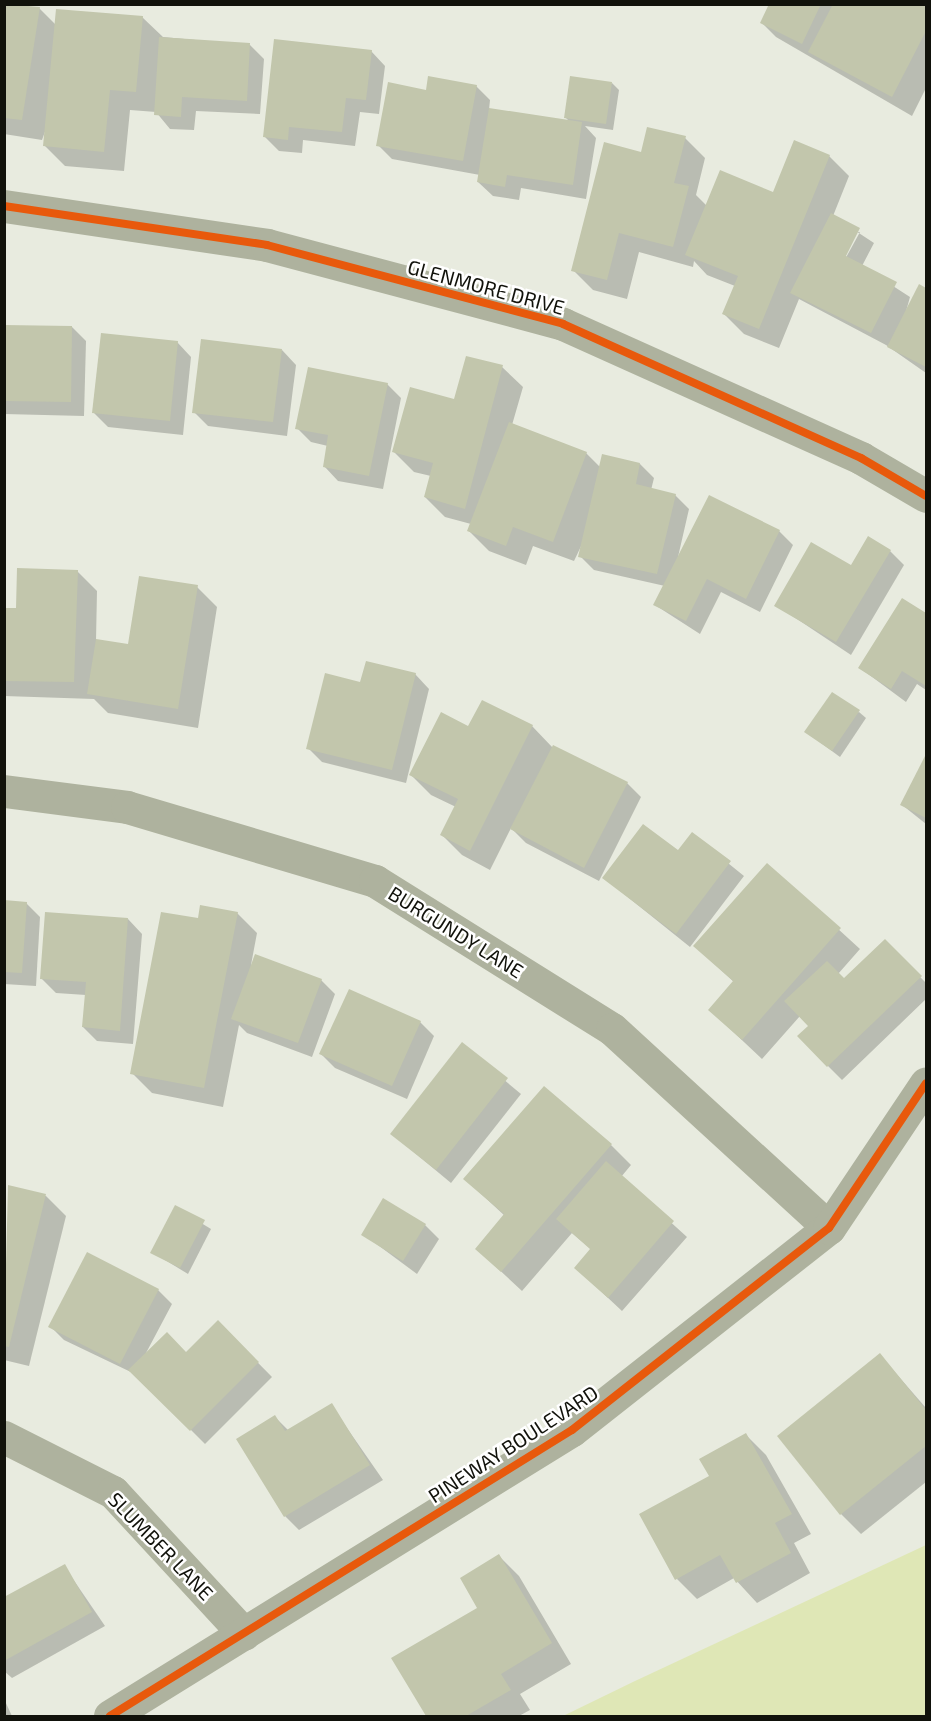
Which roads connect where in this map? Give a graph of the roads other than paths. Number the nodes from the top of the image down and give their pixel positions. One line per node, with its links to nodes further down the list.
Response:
1 (4, 206): 2 (street, GLENMORE DRIVE)
2 (927, 496)
3 (4, 791): 5 (street, BURGUNDY LANE)
4 (927, 1083): 5 (street, PINEWAY BOULEVARD)
5 (829, 1228): 7 (street, PINEWAY BOULEVARD)
6 (4, 1437): 7 (street, SLUMBER LANE)
7 (244, 1634): 8 (street, PINEWAY BOULEVARD)
8 (110, 1716)

